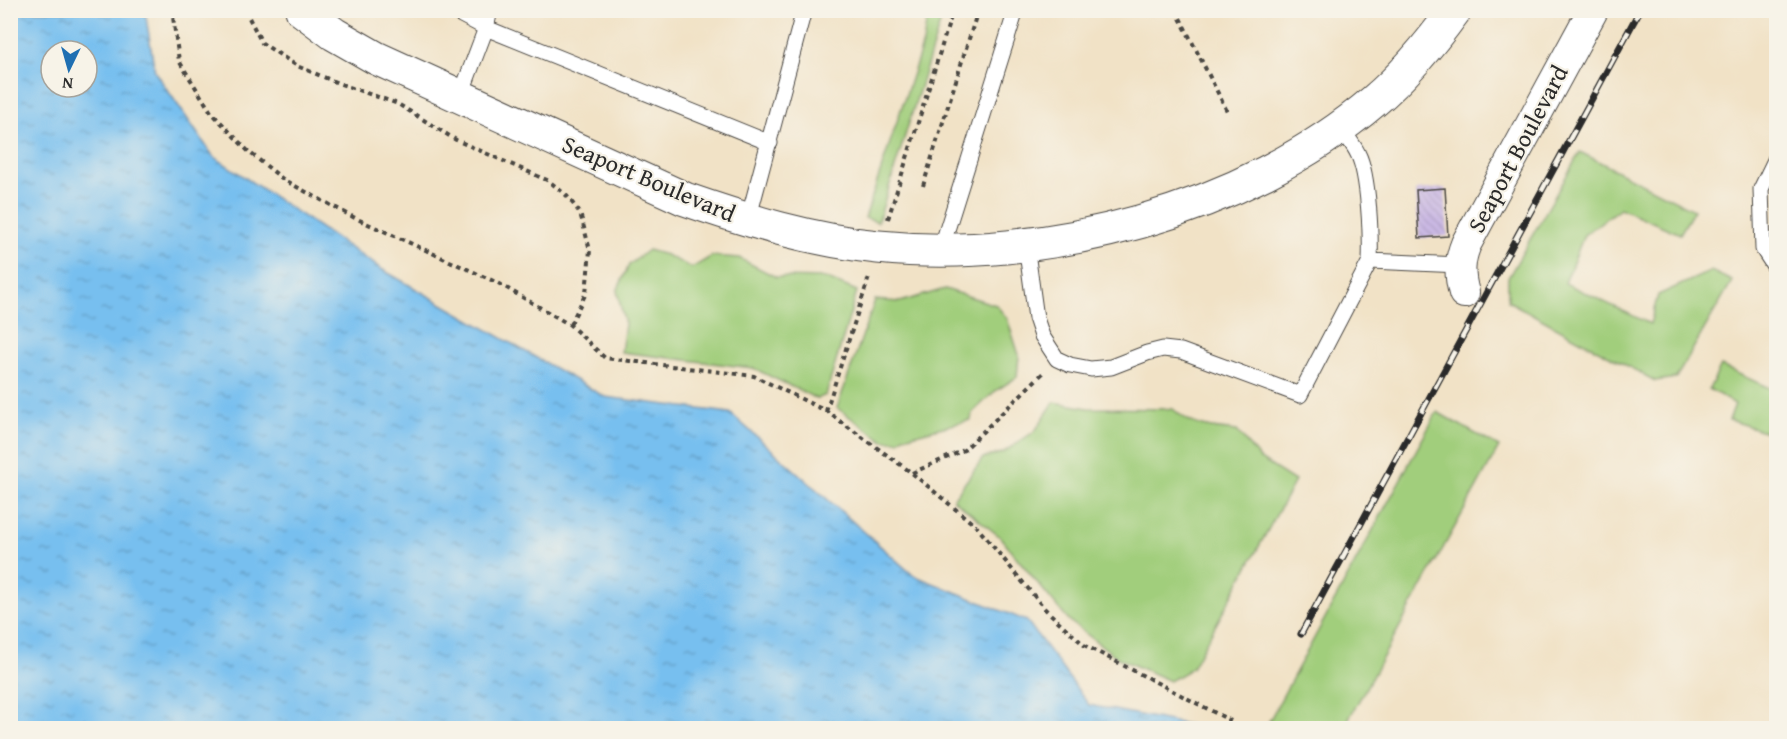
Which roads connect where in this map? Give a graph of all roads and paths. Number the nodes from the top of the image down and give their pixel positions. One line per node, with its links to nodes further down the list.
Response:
1 (170, 10): 14 (path)
2 (181, 10): 14 (path)
3 (245, 10): 29 (path)
4 (302, 10): 16 (main road, Seaport Boulevard)
5 (452, 10): 15 (lane)
6 (490, 10): 15 (lane)
7 (804, 10): 19 (lane)
8 (953, 10): 24 (path)
9 (978, 10): 21 (path)
10 (1016, 10): 25 (lane)
11 (1176, 10): 17 (path)
12 (1455, 10): 18 (main road, Seaport Boulevard)
13 (1593, 10): 28 (street, Seaport Boulevard)
14 (173, 16): 29 (path)
15 (486, 28): 16 (lane); 19 (lane)
16 (460, 97): 22 (main road, Seaport Boulevard)
17 (1227, 111)
18 (1341, 127): 23 (main road, Seaport Boulevard); 26 (lane)
19 (770, 143): 22 (lane)
20 (1776, 158): 27 (lane)
21 (923, 186)
22 (748, 220): 24 (main road, Seaport Boulevard)
23 (1026, 244): 25 (main road, Seaport Boulevard); 30 (lane)
24 (879, 247): 25 (main road, Seaport Boulevard); 31 (path)
25 (941, 249)
26 (1370, 261): 28 (lane); 30 (lane)
27 (1776, 269)
28 (1462, 279)
29 (570, 325): 31 (path)
30 (1057, 358): 32 (path)
31 (826, 411): 32 (path)
32 (912, 473): 33 (path)
33 (1231, 721)

